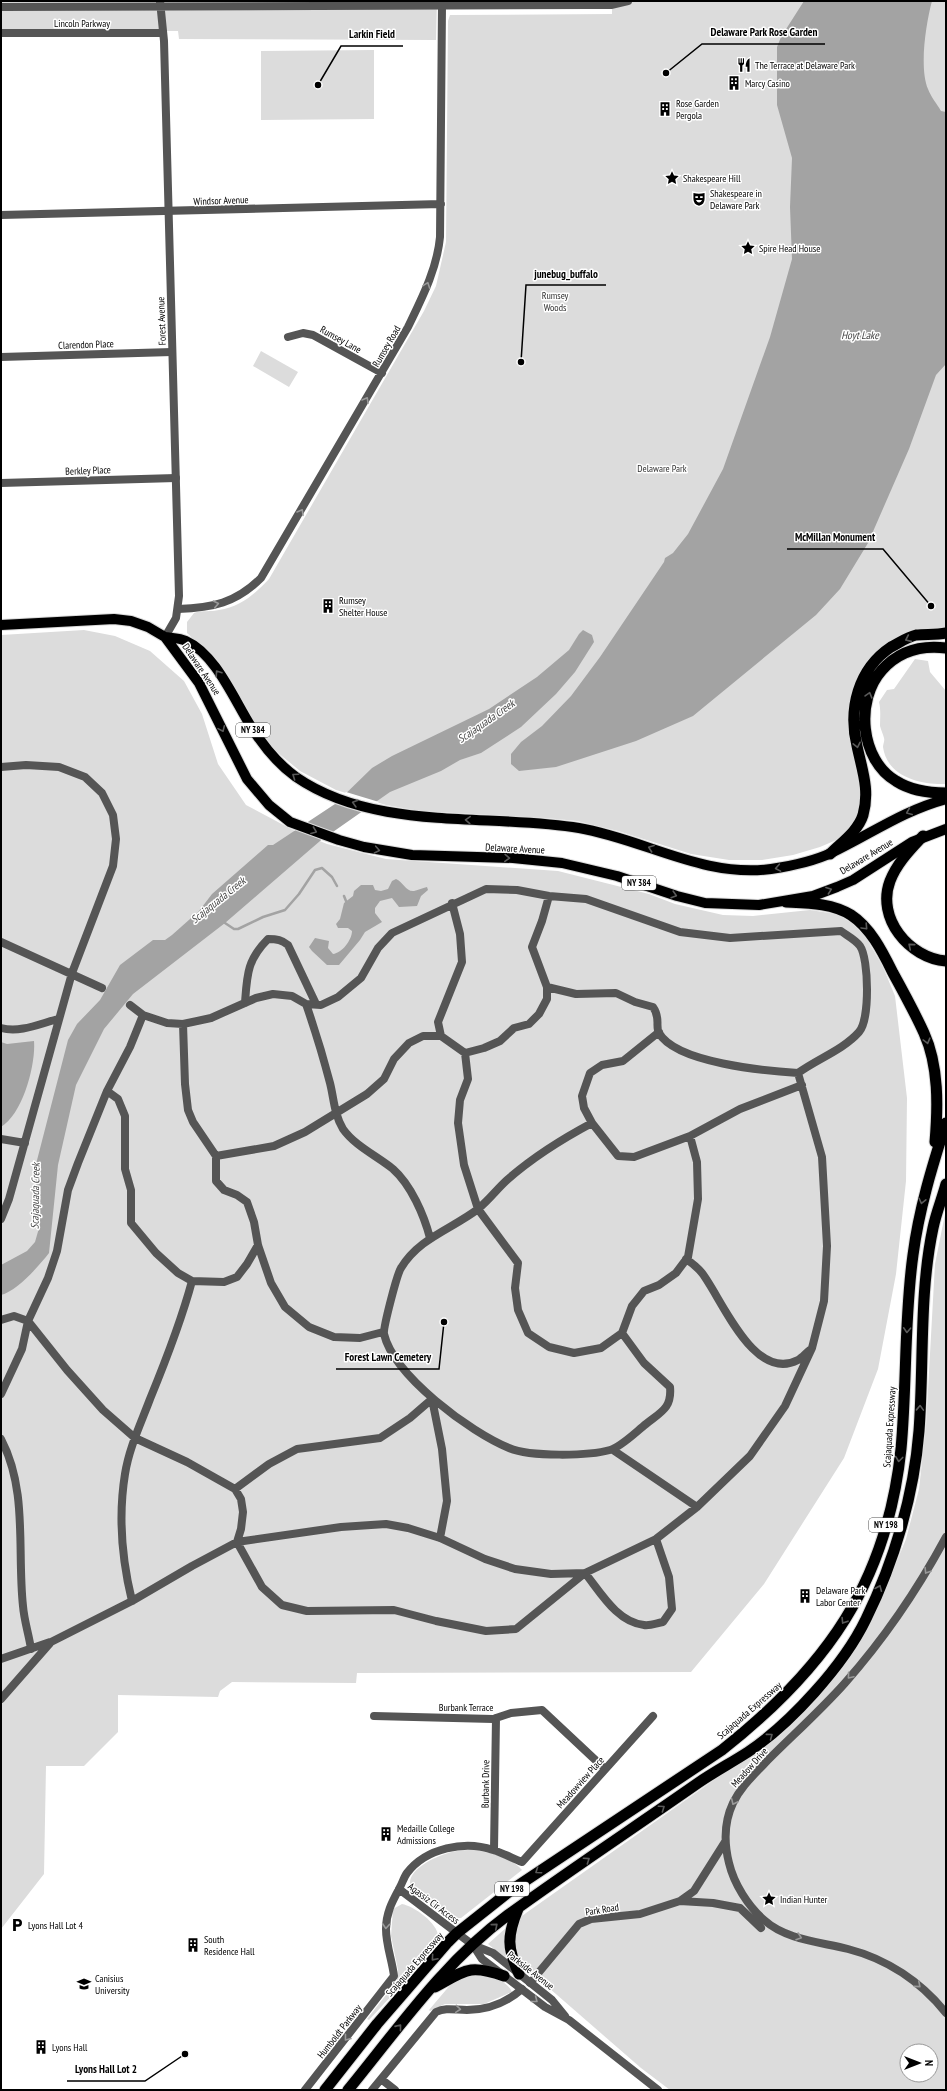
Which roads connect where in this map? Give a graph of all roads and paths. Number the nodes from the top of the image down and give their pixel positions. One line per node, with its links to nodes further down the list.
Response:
1 (628, 1): 3 (street, Lincoln Parkway)
2 (160, 4): 3 (street, Lincoln Parkway); 4 (street, Lincoln Parkway); 6 (street, Forest Avenue)
3 (442, 5): 7 (street, Rumsey Road)
4 (1, 7)
5 (1, 33): 6 (street, Lincoln Parkway)
6 (163, 33): 8 (street, Forest Avenue)
7 (441, 204): 8 (street, Windsor Avenue); 13 (street, Rumsey Road, one-way to 7)
8 (168, 211): 9 (street, Windsor Avenue); 11 (street, Forest Avenue)
9 (1, 215)
10 (288, 337): 13 (street, Rumsey Lane)
11 (172, 352): 12 (street, Clarendon Place); 14 (street, Forest Avenue)
12 (1, 357)
13 (382, 373): 16 (street, Rumsey Road, one-way to 13)
14 (176, 478): 15 (street, Berkley Place); 16 (street, Forest Avenue)
15 (1, 483)
16 (178, 609): 19 (street, Forest Avenue)
17 (1, 624): 19 (main road, Delaware Avenue / NY 384)
18 (946, 634): 26 (highway, one-way to 26)
19 (165, 637): 26 (main road, Delaware Avenue / NY 384, one-way to 19); 28 (main road, Delaware Avenue / NY 384, one-way to 28)
20 (946, 648): 22 (highway, one-way to 20)
21 (1, 768): 32 (street)
22 (946, 793)
23 (946, 799): 26 (main road, Delaware Avenue / NY 384, one-way to 26)
24 (946, 829): 25 (main road, Delaware Avenue / NY 384)
25 (924, 836): 28 (main road, Delaware Avenue / NY 384, one-way to 25); 31 (highway, one-way to 25)
26 (830, 854)
27 (549, 896): 29 (street); 33 (street); 46 (street)
28 (786, 902): 56 (highway, one-way to 56)
29 (452, 903): 37 (street); 44 (street)
30 (1, 942): 32 (street)
31 (946, 961)
32 (72, 973): 34 (street); 40 (street)
33 (547, 987): 43 (street); 45 (street)
34 (102, 988)
35 (246, 1002): 36 (street); 37 (street); 41 (street)
36 (306, 1004): 37 (street); 49 (street)
37 (316, 1004)
38 (130, 1005): 39 (street)
39 (143, 1015): 41 (street); 48 (street)
40 (58, 1019): 42 (street); 54 (street)
41 (183, 1024): 55 (street)
42 (1, 1028)
43 (658, 1032): 46 (street); 50 (street)
44 (441, 1036): 45 (street); 49 (street)
45 (465, 1053): 58 (street)
46 (798, 1073): 47 (street)
47 (802, 1085): 52 (street); 68 (street)
48 (107, 1091): 63 (street); 65 (street)
49 (336, 1114): 55 (street); 60 (street)
50 (592, 1123): 52 (street); 58 (street)
51 (946, 1123): 56 (highway, Scajaquada Expressway / NY 198)
52 (690, 1136): 62 (street)
53 (1, 1139): 54 (street)
54 (26, 1143): 59 (street)
55 (216, 1156): 61 (street)
56 (930, 1174): 96 (highway, Scajaquada Expressway / NY 198, one-way to 96)
57 (946, 1184): 94 (highway, NY 198, one-way to 57)
58 (478, 1208): 60 (street); 67 (street)
59 (1, 1219)
60 (430, 1238): 66 (street)
61 (258, 1245): 63 (street); 66 (street)
62 (686, 1259): 67 (street); 68 (street)
63 (192, 1281): 71 (street)
64 (1, 1320): 65 (street)
65 (28, 1321): 69 (street); 71 (street)
66 (384, 1332): 70 (street)
67 (622, 1333): 73 (street)
68 (812, 1348): 75 (street)
69 (1, 1394)
70 (432, 1399): 73 (street); 74 (street); 77 (street)
71 (135, 1438): 74 (street); 81 (street)
72 (1, 1439): 83 (street)
73 (613, 1450): 75 (street)
74 (235, 1489): 79 (street)
75 (696, 1507): 78 (street)
76 (946, 1537): 90 (street, Meadow Drive, one-way to 90)
77 (440, 1538): 79 (street); 80 (street)
78 (656, 1539): 80 (street); 80 (street)
79 (237, 1542): 80 (street); 81 (street)
80 (585, 1573)
81 (132, 1601): 82 (street)
82 (51, 1642): 83 (street); 85 (street)
83 (32, 1648): 84 (street)
84 (1, 1659)
85 (1, 1699)
86 (374, 1716): 88 (street, Burbank Terrace)
87 (653, 1716): 89 (street, Meadowview Place)
88 (496, 1718): 89 (street, Burbank Terrace); 91 (street, Burbank Drive)
89 (605, 1769): 91 (street, Meadowview Place)
90 (725, 1842): 93 (street, Park Road); 103 (street, Meadow Drive, one-way to 103)
91 (494, 1850): 92 (street)
92 (399, 1889): 96 (street, Agassiz Cir Access); 106 (street, Humboldt Parkway, one-way to 106)
93 (680, 1901): 95 (street, Park Road); 100 (street, Park Road)
94 (518, 1909): 97 (highway, NY 198, one-way to 94); 98 (highway)
95 (761, 1928)
96 (457, 1934): 97 (street, Parkside Avenue); 107 (highway, Scajaquada Expressway / NY 198, one-way to 107)
97 (473, 1945): 98 (street, Parkside Avenue); 99 (street, Parkside Avenue); 102 (highway, NY 198)
98 (519, 1974): 100 (street, Parkside Avenue)
99 (504, 1976): 101 (street, Parkside Avenue); 102 (highway)
100 (530, 1983): 104 (street, Parkside Avenue)
101 (522, 1989): 104 (street, Parkside Avenue, one-way to 104); 105 (street, one-way to 101)
102 (429, 1990): 108 (highway, NY 198, one-way to 102)
103 (946, 2013)
104 (569, 2020): 111 (street, Parkside Avenue)
105 (381, 2079): 109 (street); 110 (street)
106 (305, 2090)
107 (325, 2090)
108 (348, 2090)
109 (372, 2090)
110 (395, 2090)
111 (658, 2090)

